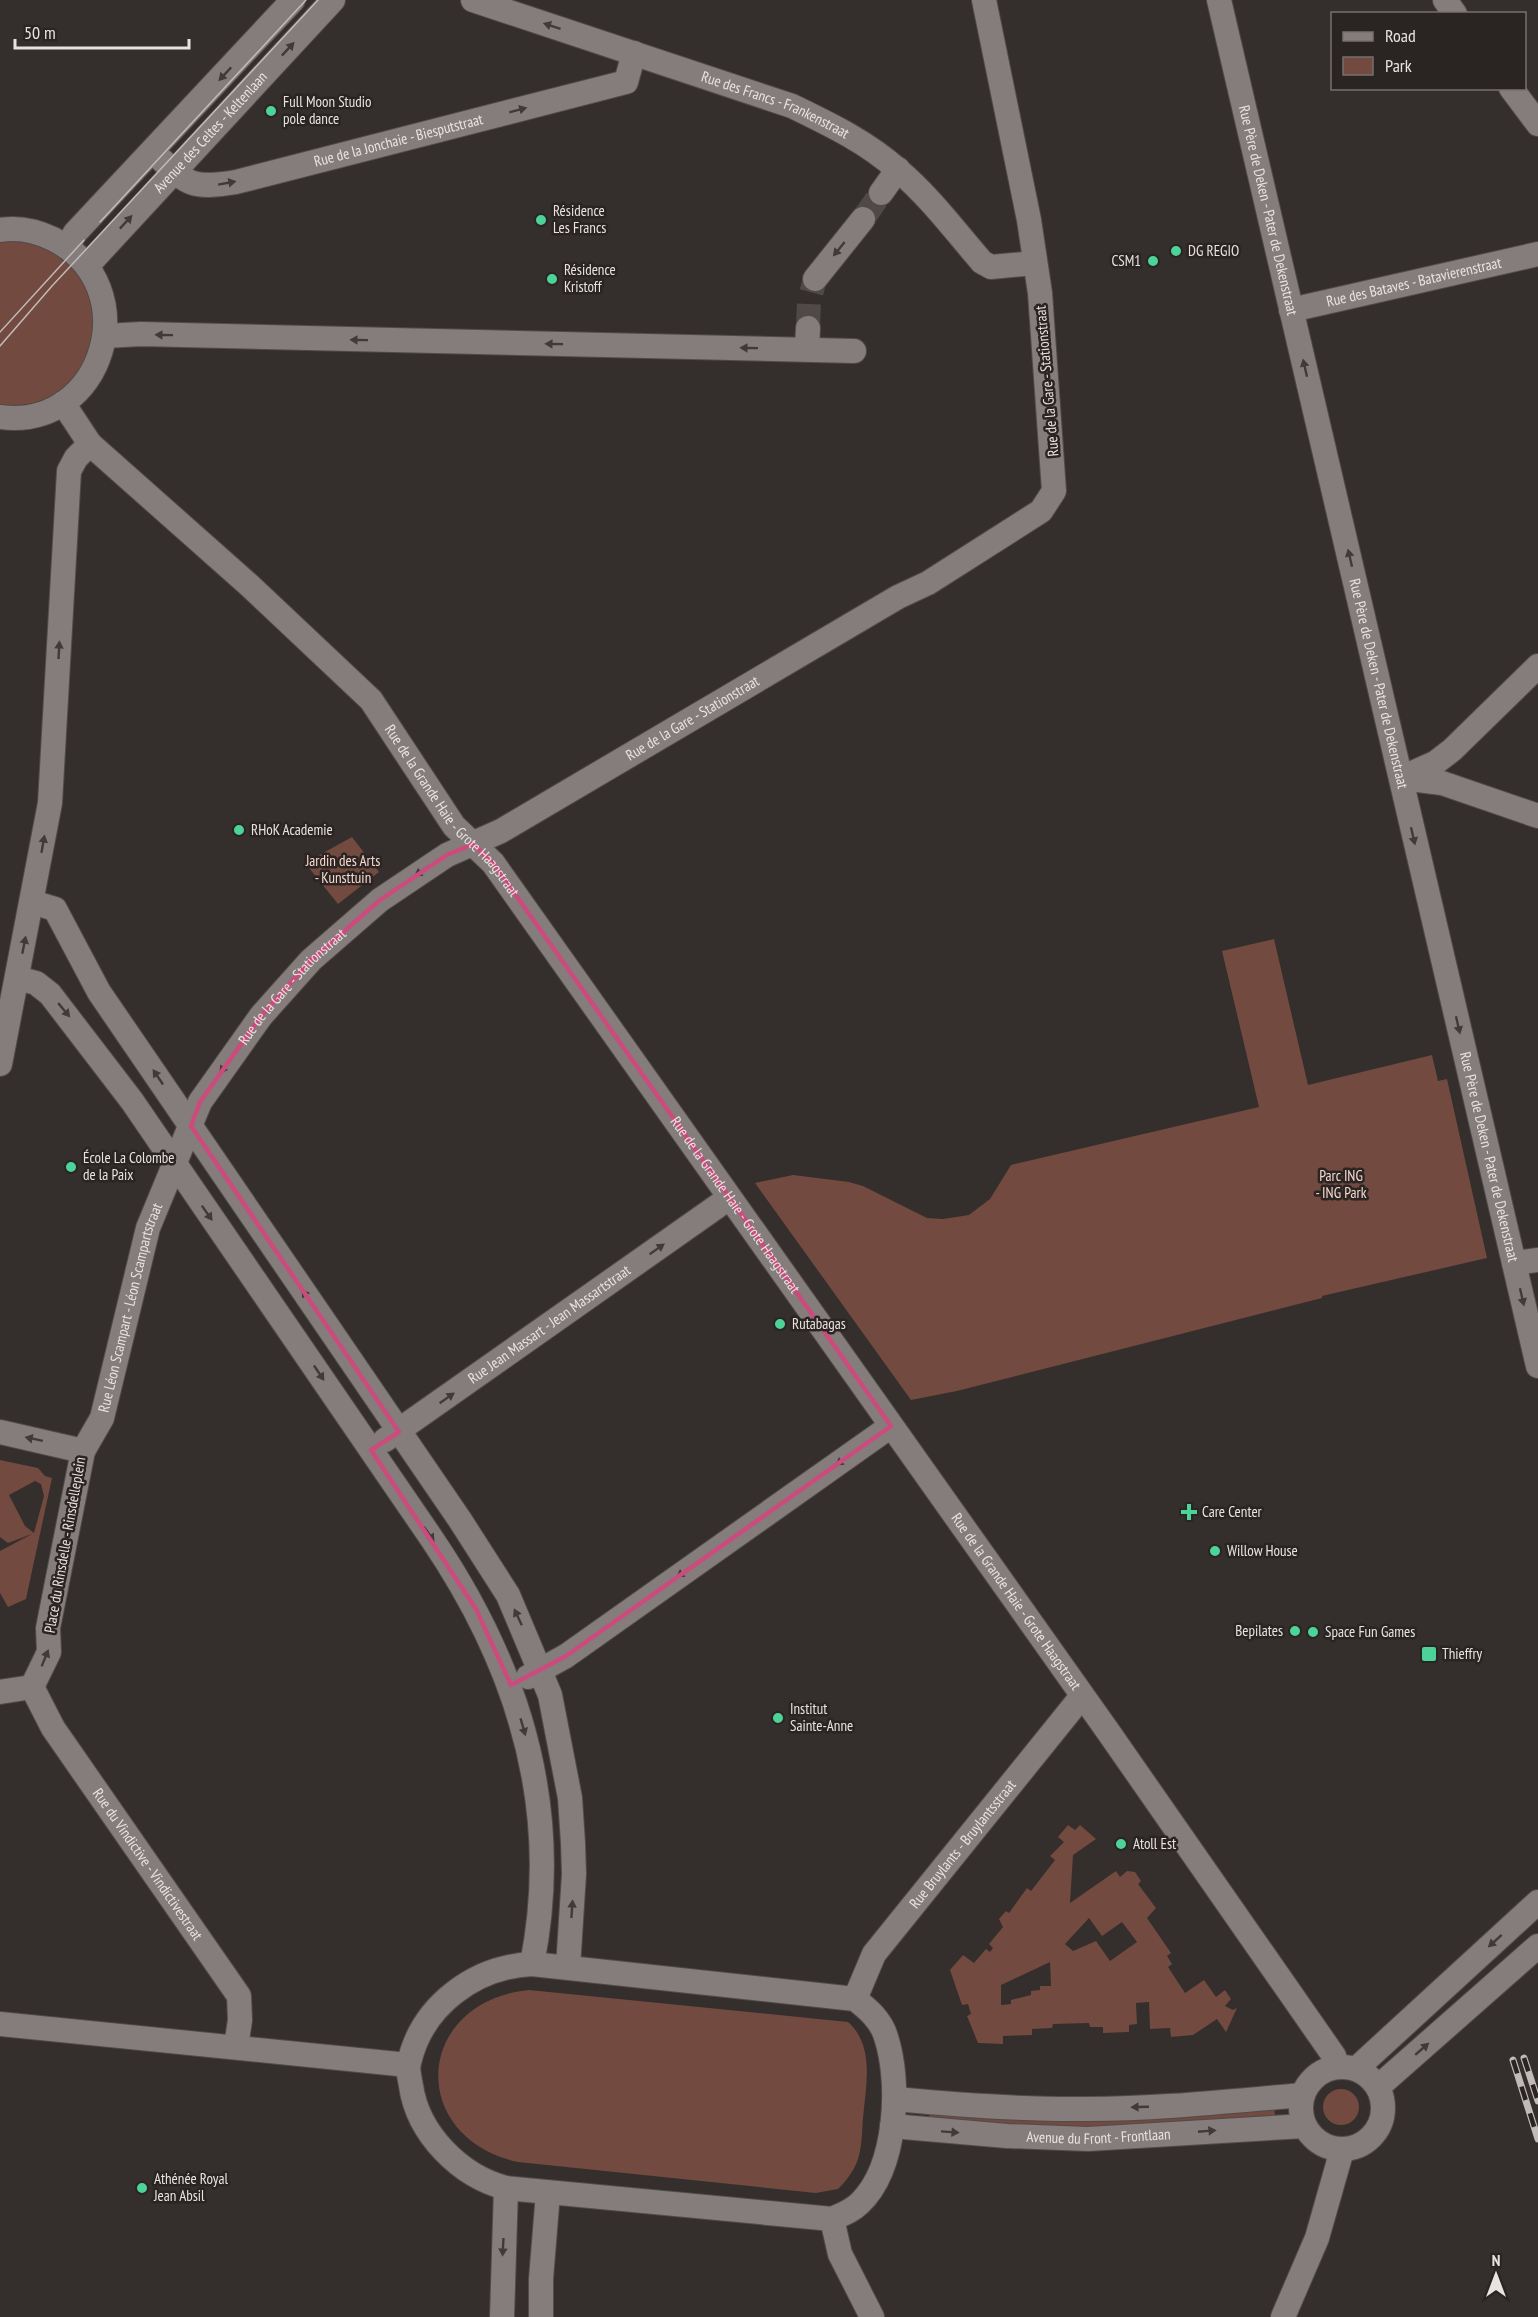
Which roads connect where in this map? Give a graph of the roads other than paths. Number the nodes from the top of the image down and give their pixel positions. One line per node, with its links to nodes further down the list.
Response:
1 (293, 0): 9 (street, Avenue des Celtes - Keltenlaan, one-way to 9)
2 (333, 0): 11 (street, Avenue des Celtes - Keltenlaan, one-way to 2)
3 (472, 0): 6 (street, Rue des Francs - Frankenstraat, one-way to 3)
4 (984, 0): 17 (street, Rue de la Gare - Stationstraat)
5 (1219, 0): 20 (street, Rue Père de Deken - Pater de Dekenstraat)
6 (634, 53): 10 (street, Rue des Francs - Frankenstraat); 11 (street, Rue de la Jonchaie - Biesputstraat, one-way to 6)
7 (1512, 90): 8 (street)
8 (1538, 124)
9 (153, 152): 11 (street, Rue de la Jonchaie - Biesputstraat); 15 (street, Avenue des Celtes - Keltenlaan)
10 (898, 169): 12 (street); 17 (street, Rue des Francs - Frankenstraat)
11 (174, 172): 18 (street, Avenue des Celtes - Keltenlaan, one-way to 11)
12 (881, 193)
13 (863, 219): 19 (street, one-way to 19)
14 (0, 230): 15 (street)
15 (67, 247): 18 (street)
16 (1538, 254): 20 (street, Rue des Bataves - Batavierenstraat)
17 (1035, 263): 29 (street, Rue de la Gare - Stationstraat)
18 (87, 266): 21 (street)
19 (815, 279)
20 (1291, 310): 27 (street, Rue Père de Deken - Pater de Dekenstraat, one-way to 20)
21 (105, 336): 22 (street, one-way to 21); 23 (street)
22 (854, 351)
23 (63, 403): 24 (street); 25 (street, Rue de la Grande Haie - Grote Haagstraat)
24 (0, 417)
25 (90, 444): 29 (street, Rue de la Grande Haie - Grote Haagstraat); 30 (street, one-way to 25)
26 (1538, 666): 27 (street)
27 (1401, 778): 28 (street); 37 (street, Rue Père de Deken - Pater de Dekenstraat, one-way to 37)
28 (1538, 816)
29 (473, 844): 33 (street, Rue de la Gare - Stationstraat, one-way to 33); 35 (street, Rue de la Grande Haie - Grote Haagstraat)
30 (32, 902): 31 (street, one-way to 30); 33 (street, one-way to 30)
31 (17, 978): 32 (street); 34 (street, one-way to 34)
32 (0, 1064)
33 (190, 1126): 34 (street, Rue de la Gare - Stationstraat); 41 (street, one-way to 33)
34 (174, 1165): 42 (street, one-way to 42); 43 (street, Rue Léon Scampart - Léon Scampartstraat)
35 (729, 1198): 39 (street, Rue de la Grande Haie - Grote Haagstraat); 41 (street, Rue Jean Massart - Jean Massartstraat, one-way to 35)
36 (1538, 1260): 37 (street)
37 (1514, 1263): 38 (street, Rue Père de Deken - Pater de Dekenstraat, one-way to 38)
38 (1538, 1366)
39 (891, 1426): 44 (street, one-way to 44); 48 (street, Rue de la Grande Haie - Grote Haagstraat)
40 (0, 1432): 43 (street, Place du Rinsdelle - Rinsdelleplein, one-way to 40)
41 (399, 1432): 42 (street, Rue Jean Massart - Jean Massartstraat); 44 (street, one-way to 41)
42 (371, 1450): 45 (street, one-way to 45)
43 (83, 1451): 46 (street, Place du Rinsdelle - Rinsdelleplein, one-way to 43)
44 (541, 1671): 45 (street); 52 (street, one-way to 44)
45 (511, 1685): 51 (street, one-way to 51)
46 (32, 1687): 47 (street); 57 (street, Rue du Vindictive - Vindictivestraat)
47 (0, 1692)
48 (1082, 1696): 54 (street, Rue Bruylants - Bruylantsstraat); 59 (street, Rue de la Grande Haie - Grote Haagstraat)
49 (1538, 1902): 53 (street, one-way to 53)
50 (1538, 1946): 56 (street)
51 (532, 1964): 52 (street); 58 (street)
52 (568, 1967): 54 (street)
53 (1443, 1988): 56 (street); 59 (street)
54 (855, 1999): 62 (street)
55 (0, 2024): 57 (street)
56 (1448, 2027): 60 (street, one-way to 56)
57 (236, 2047): 58 (street)
58 (408, 2065): 66 (street)
59 (1347, 2068): 60 (street); 61 (street)
60 (1378, 2087): 65 (street)
61 (1303, 2095): 62 (street, Avenue du Front - Frontlaan, one-way to 62); 64 (street)
62 (895, 2099): 63 (street)
63 (892, 2126): 64 (street, Avenue du Front - Frontlaan, one-way to 64); 68 (street)
64 (1305, 2126): 65 (street)
65 (1342, 2150): 72 (street)
66 (506, 2188): 67 (street); 69 (street, one-way to 69)
67 (548, 2193): 68 (street); 70 (street)
68 (832, 2219): 71 (street)
69 (502, 2317)
70 (541, 2317)
71 (872, 2317)
72 (1283, 2317)

